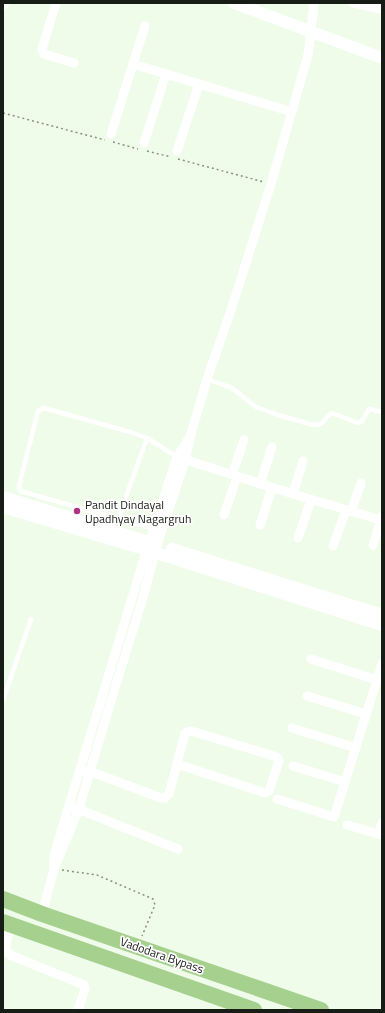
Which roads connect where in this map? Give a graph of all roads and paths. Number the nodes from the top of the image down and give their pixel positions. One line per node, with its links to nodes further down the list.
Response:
1 (5, 3): 7 (street)
2 (56, 3): 13 (street)
3 (234, 3): 10 (street)
4 (257, 3): 10 (street)
5 (314, 3): 10 (street)
6 (353, 3): 8 (street)
7 (3, 5)
8 (382, 10)
9 (145, 26): 14 (street)
10 (311, 28): 11 (street); 12 (street); 17 (street)
11 (382, 50)
12 (382, 58)
13 (74, 63)
14 (133, 64): 15 (street); 18 (street)
15 (166, 74): 16 (street); 19 (street)
16 (199, 84): 17 (street); 20 (street)
17 (292, 112): 21 (street)
18 (111, 134)
19 (144, 143)
20 (177, 151)
21 (207, 379): 22 (lane); 26 (street)
22 (382, 412)
23 (147, 438): 26 (lane); 39 (lane); 39 (lane)
24 (244, 440): 28 (street)
25 (272, 447): 30 (street)
26 (181, 459): 28 (street); 41 (street)
27 (304, 461): 32 (street)
28 (234, 476): 30 (street); 37 (street)
29 (361, 483): 36 (street)
30 (260, 484): 31 (street)
31 (272, 488): 32 (street); 40 (street)
32 (293, 494): 34 (street)
33 (3, 497): 45 (street)
34 (311, 500): 36 (street); 42 (street)
35 (3, 507): 45 (street)
36 (348, 511): 38 (street); 44 (street)
37 (224, 514)
38 (381, 518): 43 (street)
39 (118, 519): 41 (lane)
40 (260, 524)
41 (158, 529): 45 (street)
42 (298, 538)
43 (373, 545)
44 (333, 546)
45 (152, 547): 46 (street); 48 (street); 59 (street); 60 (street)
46 (382, 615)
47 (31, 619): 53 (lane)
48 (382, 625)
49 (311, 659): 51 (street)
50 (382, 664): 51 (street)
51 (377, 680): 54 (street)
52 (307, 696): 54 (street)
53 (3, 700)
54 (366, 714): 56 (street)
55 (292, 728): 56 (street)
56 (356, 748): 61 (street)
57 (177, 764): 57 (street); 60 (street)
58 (293, 766): 61 (street)
59 (80, 770): 60 (street); 63 (street)
60 (89, 772): 64 (street)
61 (345, 782): 62 (street)
62 (277, 799)
63 (68, 806): 64 (street); 69 (street)
64 (79, 809): 68 (street); 69 (street)
65 (382, 823): 67 (street)
66 (347, 825): 67 (street)
67 (380, 835)
68 (178, 849)
69 (54, 869): 71 (street); 73 (path)
70 (3, 899): 71 (highway, Vadodara Bypass)
71 (42, 914): 73 (highway, Vadodara Bypass)
72 (8, 924): 74 (highway, Vadodara Bypass); 75 (street)
73 (138, 947): 77 (highway, Vadodara Bypass)
74 (236, 1007): 76 (highway, Vadodara Bypass)
75 (78, 1010)
76 (254, 1010)
77 (321, 1010)

